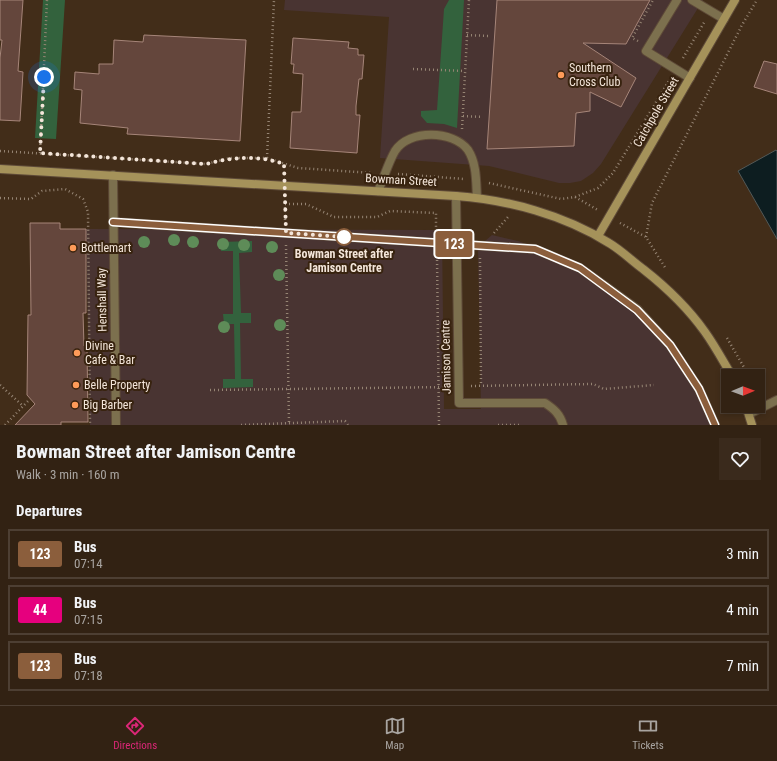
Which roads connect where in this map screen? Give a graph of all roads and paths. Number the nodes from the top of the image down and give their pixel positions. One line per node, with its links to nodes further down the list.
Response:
1 (47, 0): 22 (path)
2 (274, 0): 23 (path)
3 (469, 0): 11 (path)
4 (653, 0): 13 (path)
5 (677, 0): 13 (street)
6 (692, 0): 9 (street)
7 (735, 0): 10 (street, Catchpole Street)
8 (758, 0): 40 (path)
9 (711, 12): 10 (street); 15 (path)
10 (724, 19): 17 (street, Catchpole Street)
11 (467, 35): 12 (path); 16 (path)
12 (488, 36)
13 (650, 46): 15 (street)
14 (413, 69): 16 (path)
15 (676, 70): 17 (street); 30 (path)
16 (465, 71): 18 (path)
17 (690, 78): 39 (street, Catchpole Street)
18 (463, 116): 19 (path); 20 (path)
19 (483, 117)
20 (461, 144): 26 (street); 28 (street)
21 (0, 151): 22 (path)
22 (40, 153): 23 (path)
23 (267, 158): 24 (path)
24 (284, 164): 26 (path); 29 (path)
25 (0, 169): 27 (street, Bowman Street)
26 (386, 174): 28 (path); 31 (street)
27 (113, 175): 29 (street, Bowman Street); 37 (street, Henshall Way)
28 (476, 181): 30 (path); 34 (street)
29 (285, 185): 31 (street, Bowman Street); 35 (path)
30 (515, 188): 36 (path)
31 (378, 191): 32 (street, Bowman Street)
32 (456, 196): 34 (street, Bowman Street); 42 (street, Jamison Centre)
33 (0, 198): 56 (path)
34 (477, 198): 36 (street, Bowman Street)
35 (285, 204): 38 (path); 41 (path)
36 (511, 204): 39 (street, Bowman Street); 43 (path)
37 (113, 222): 38 (street); 57 (street, Henshall Way)
38 (286, 233): 41 (street); 47 (path)
39 (598, 236): 44 (street, Bowman Street)
40 (646, 237)
41 (437, 243): 42 (street); 60 (path)
42 (457, 244): 43 (street); 63 (street, Jamison Centre)
43 (480, 246): 46 (path); 64 (street)
44 (728, 369)
45 (0, 385): 52 (path)
46 (481, 386)
47 (288, 389): 48 (path); 54 (path)
48 (210, 390)
49 (30, 399): 52 (path)
50 (777, 400): 51 (street)
51 (765, 404)
52 (23, 406): 55 (path)
53 (748, 413): 65 (street)
54 (289, 423): 58 (path); 59 (path)
55 (5, 425)
56 (90, 425)
57 (116, 425)
58 (241, 425)
59 (348, 425)
60 (440, 425)
61 (498, 425): 62 (path)
62 (519, 425)
63 (563, 425)
64 (715, 425)
65 (752, 425)

